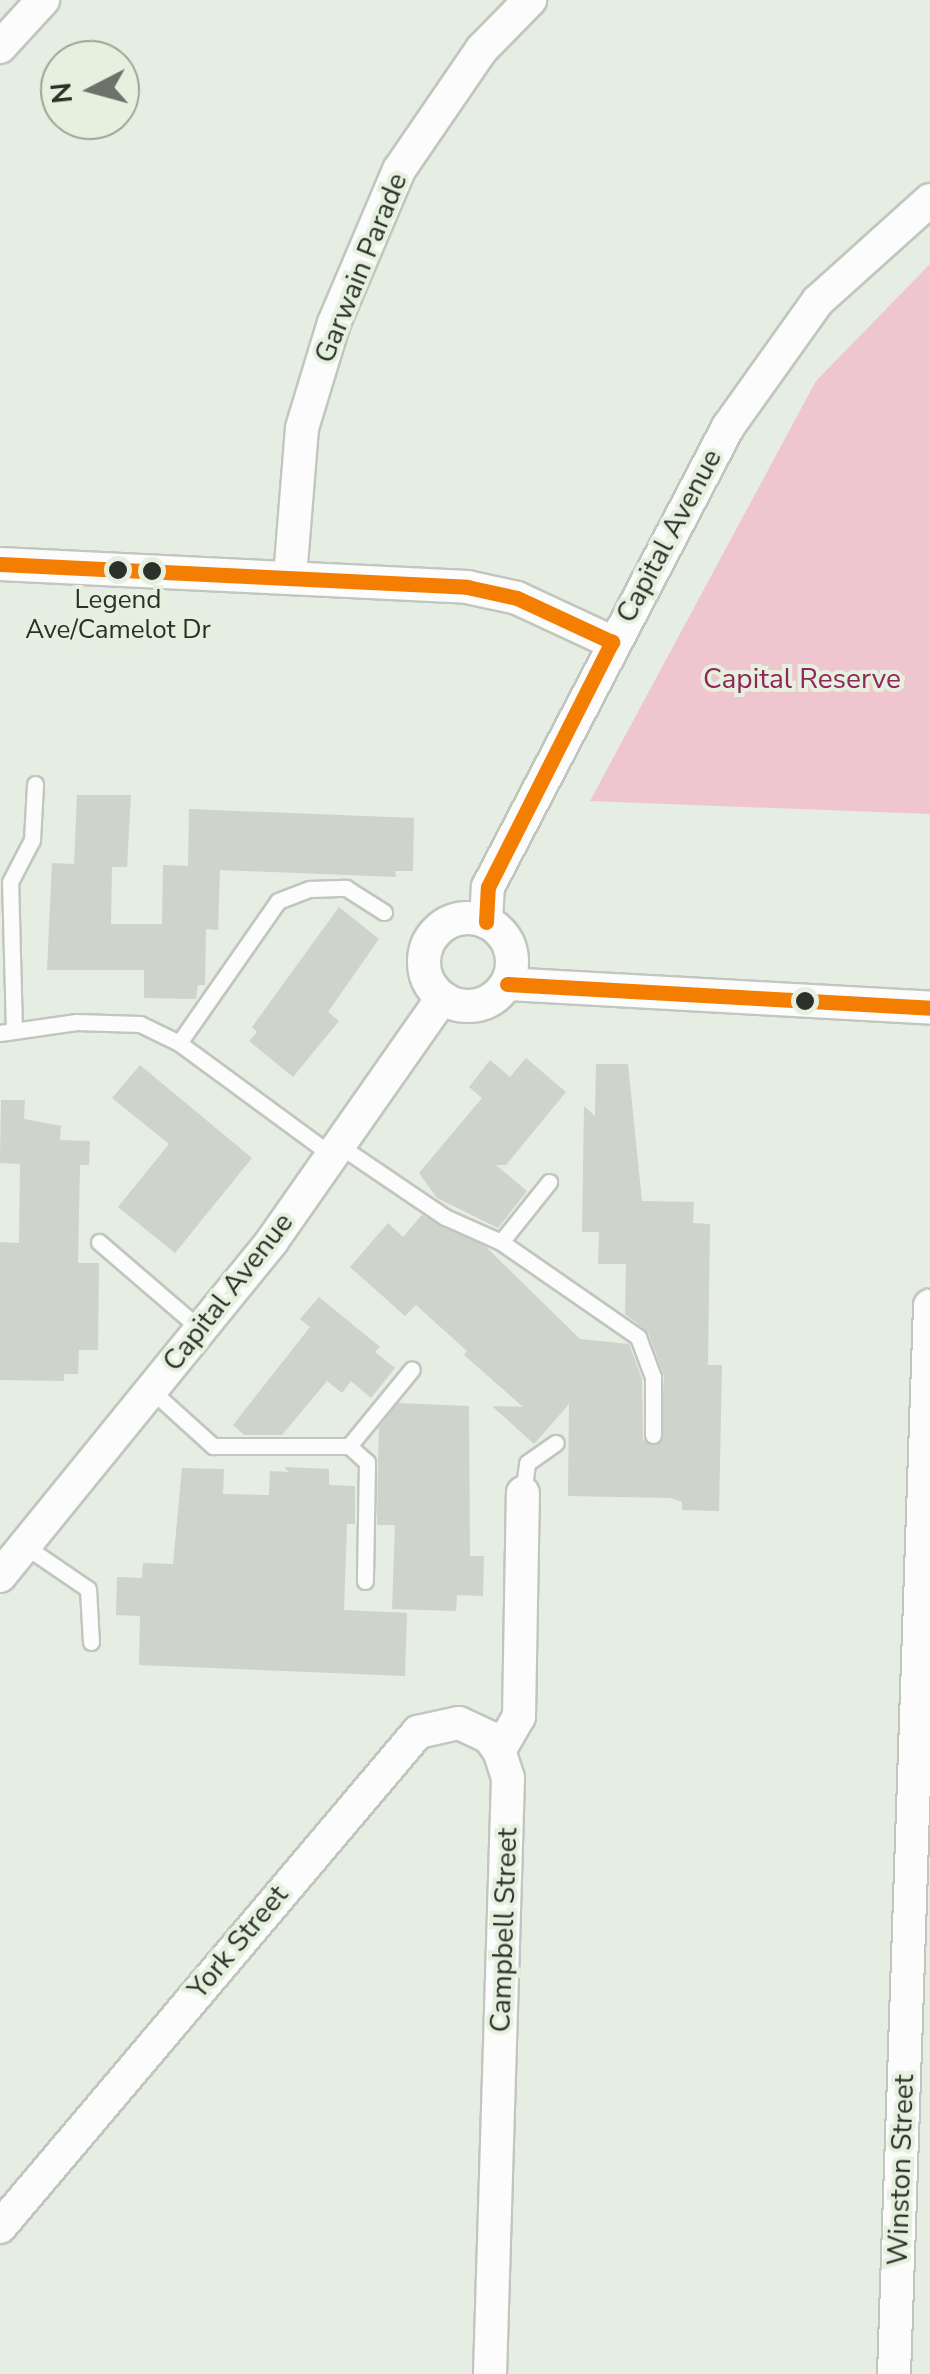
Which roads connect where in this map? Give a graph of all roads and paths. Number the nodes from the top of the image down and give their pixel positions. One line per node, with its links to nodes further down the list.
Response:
1 (44, 0): 3 (street)
2 (530, 0): 6 (street, Garwain Parade)
3 (0, 47)
4 (930, 200): 7 (street, Capital Avenue)
5 (0, 564): 6 (street)
6 (290, 578): 7 (street)
7 (612, 642): 10 (street, Capital Avenue)
8 (34, 784): 14 (lane)
9 (384, 912): 15 (lane)
10 (486, 922): 11 (street); 12 (street)
11 (507, 984): 12 (street); 13 (street)
12 (442, 998): 16 (street, Capital Avenue)
13 (930, 1008)
14 (7, 1032): 15 (lane)
15 (180, 1043): 16 (lane)
16 (336, 1151): 19 (lane); 21 (street, Capital Avenue)
17 (549, 1182): 19 (lane)
18 (99, 1242): 21 (lane)
19 (501, 1242): 24 (lane)
20 (930, 1306): 35 (street, Winston Street)
21 (200, 1329): 23 (street, Capital Avenue)
22 (412, 1369): 26 (lane)
23 (150, 1390): 26 (lane); 28 (street, Capital Avenue)
24 (653, 1435)
25 (556, 1443): 27 (lane)
26 (349, 1446): 30 (lane)
27 (523, 1493): 32 (street)
28 (24, 1546): 29 (street, Capital Avenue); 31 (lane)
29 (1, 1573)
30 (365, 1581)
31 (91, 1642)
32 (499, 1751): 33 (street, York Street); 34 (street, Campbell Street)
33 (0, 2227)
34 (490, 2374)
35 (894, 2374)

